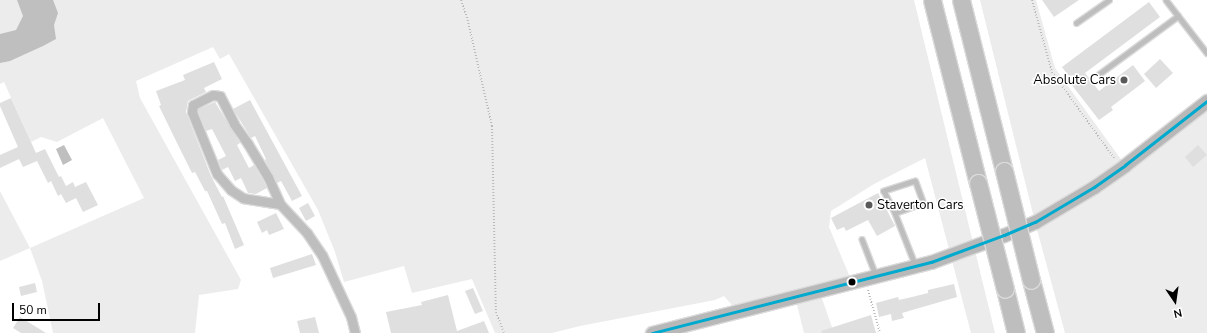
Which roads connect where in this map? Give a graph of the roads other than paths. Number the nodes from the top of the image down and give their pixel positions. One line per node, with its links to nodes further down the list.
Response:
1 (932, 0): 17 (highway, bridge)
2 (961, 0): 18 (highway, bridge)
3 (1109, 0): 6 (lane)
4 (1166, 0): 5 (lane)
5 (1178, 16): 7 (lane); 8 (lane)
6 (1076, 23)
7 (1207, 53)
8 (1099, 74)
9 (1207, 101): 13 (main road)
10 (280, 204): 10 (street); 15 (street)
11 (895, 213): 11 (lane); 13 (lane)
12 (862, 239): 14 (lane)
13 (915, 266): 14 (main road)
14 (871, 278): 16 (main road)
15 (355, 333)
16 (652, 333)
17 (1016, 333)
18 (1045, 333)

